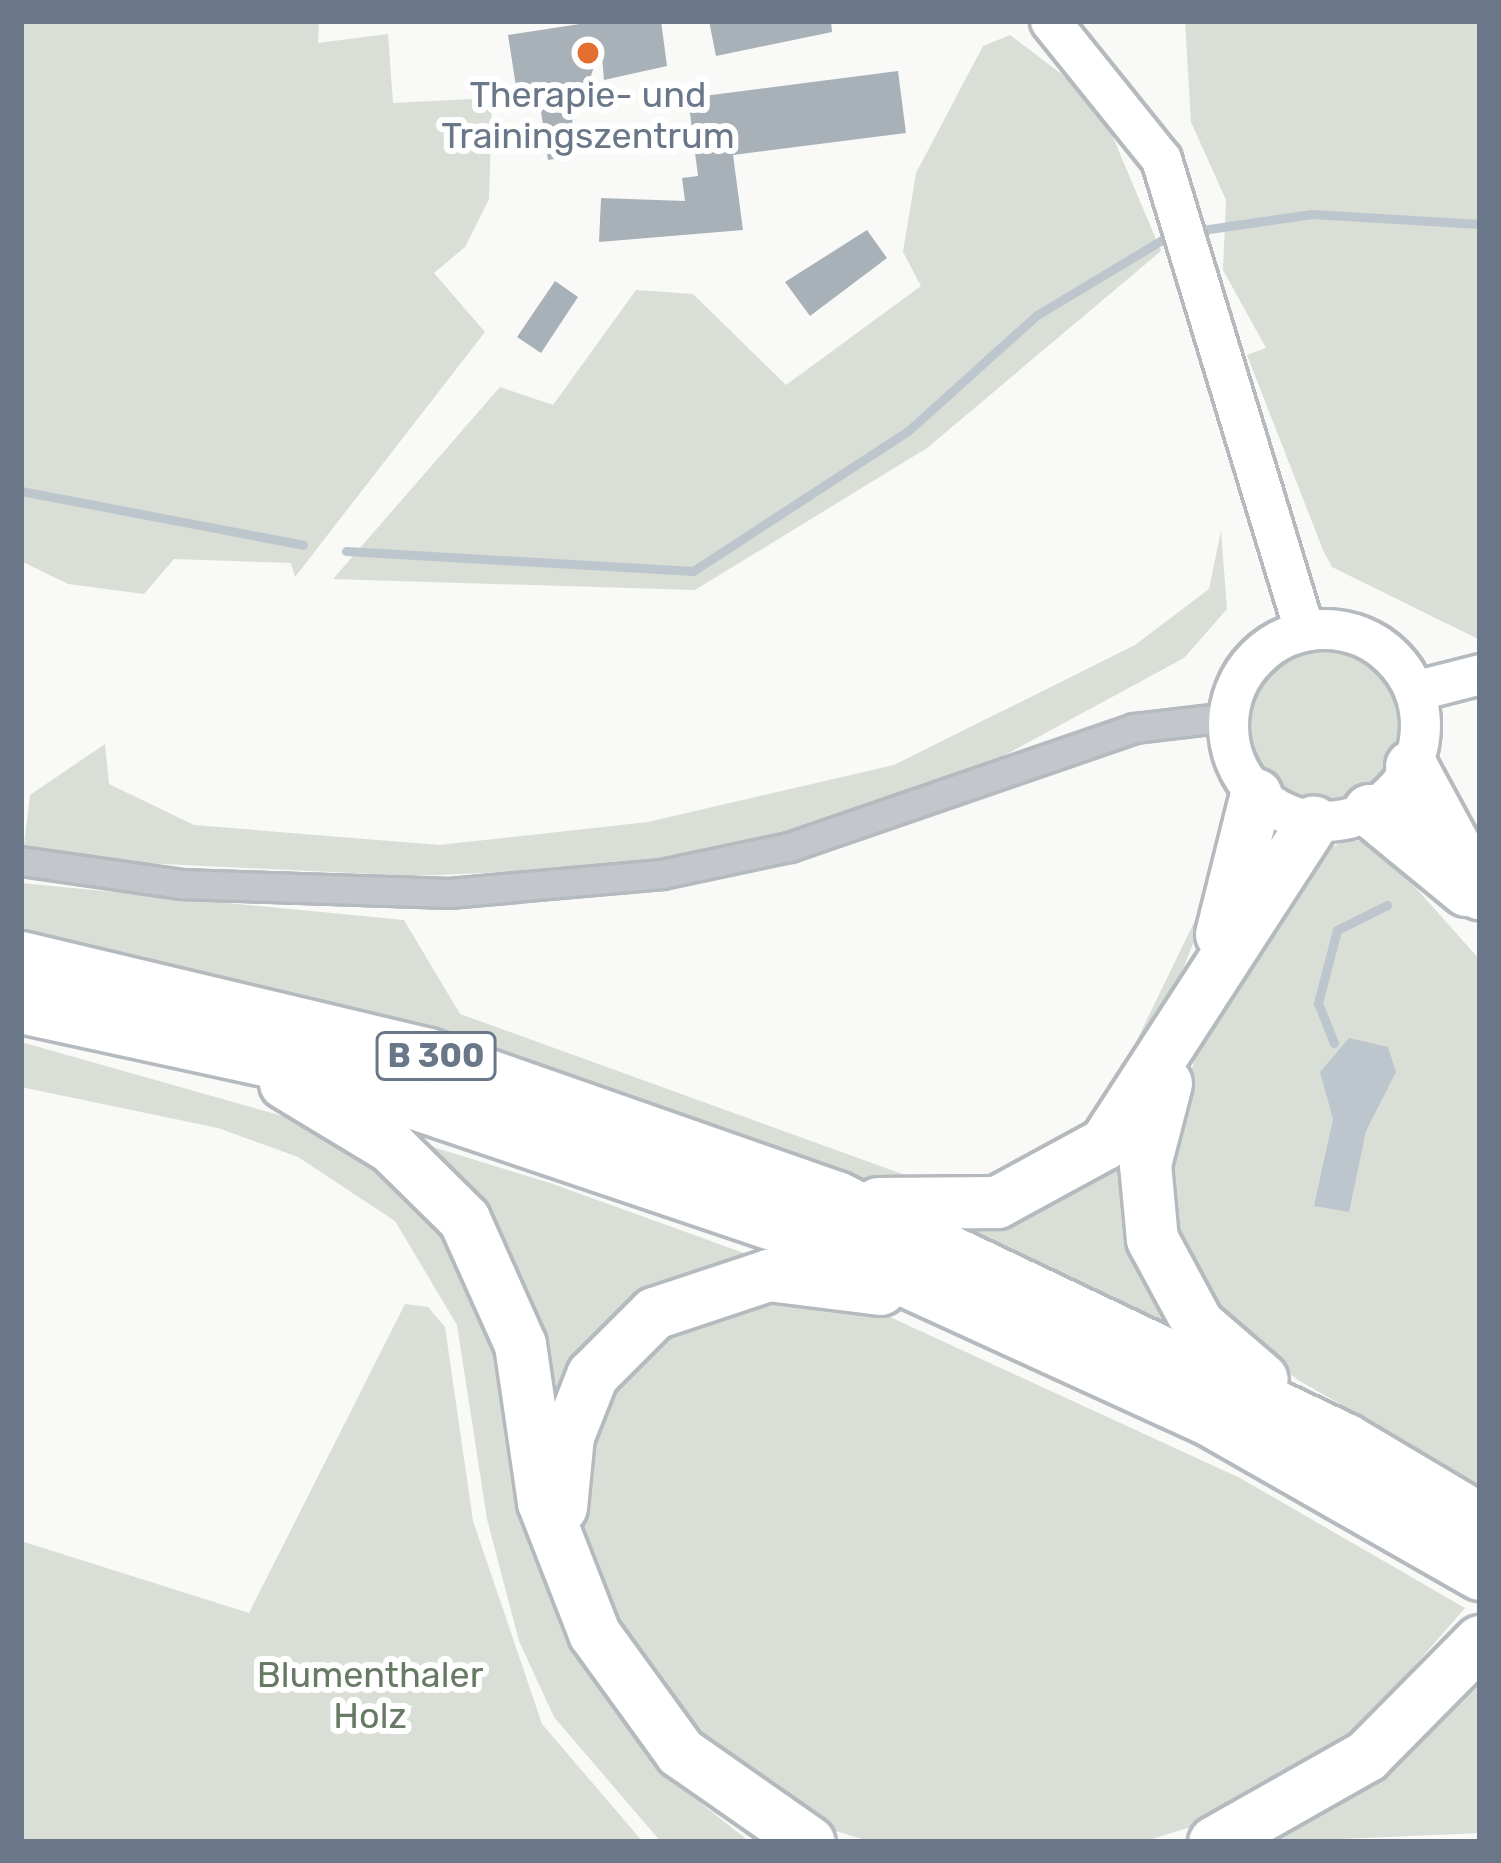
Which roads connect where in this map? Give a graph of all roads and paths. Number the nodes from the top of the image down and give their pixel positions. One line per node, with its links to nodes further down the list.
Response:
1 (1051, 21): 2 (main road)
2 (1304, 631): 4 (main road); 5 (main road)
3 (1480, 674): 4 (main road)
4 (1414, 691): 6 (main road)
5 (1228, 717): 7 (main road); 10 (street)
6 (1411, 766): 8 (main road); 11 (highway)
7 (1256, 794): 9 (main road); 13 (highway)
8 (1369, 810): 9 (main road); 11 (highway)
9 (1313, 821): 13 (highway)
10 (21, 861)
11 (1480, 897)
12 (21, 957): 17 (highway, B 300)
13 (1213, 964): 15 (highway)
14 (21, 1007): 16 (highway, B 300)
15 (1180, 1034): 17 (highway); 19 (highway)
16 (222, 1048): 18 (highway, B 300); 21 (highway)
17 (836, 1197): 19 (highway, B 300)
18 (974, 1306): 21 (highway); 22 (highway, B 300)
19 (1345, 1439): 20 (highway, B 300)
20 (1480, 1519)
21 (560, 1538): 24 (highway)
22 (1480, 1574)
23 (1478, 1644): 25 (highway)
24 (809, 1842)
25 (1214, 1842)

